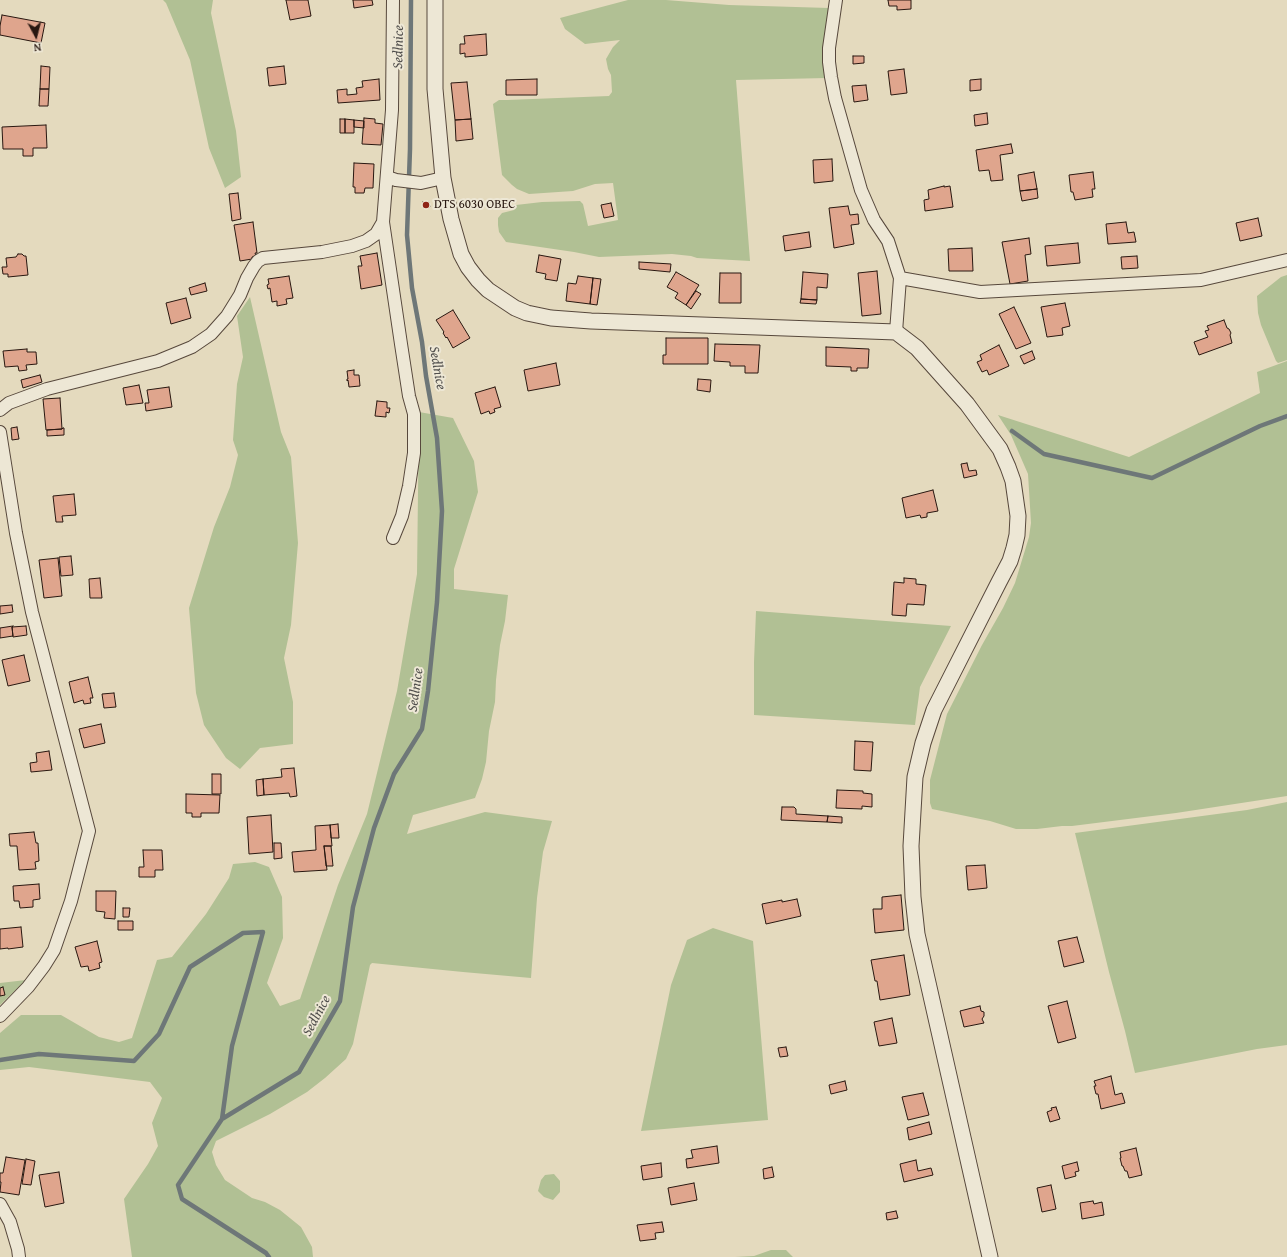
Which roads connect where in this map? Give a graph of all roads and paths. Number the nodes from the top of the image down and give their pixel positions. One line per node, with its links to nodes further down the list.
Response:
1 (393, 0): 4 (street)
2 (435, 0): 5 (street)
3 (836, 0): 8 (street)
4 (391, 178): 5 (street); 6 (street)
5 (443, 178): 9 (street)
6 (383, 222): 10 (street); 12 (street)
7 (1287, 260): 8 (street)
8 (900, 278): 9 (street)
9 (896, 332): 16 (street)
10 (0, 410)
11 (0, 432): 13 (street)
12 (393, 538)
13 (0, 1016)
14 (0, 1204): 15 (street)
15 (19, 1257)
16 (990, 1257)

